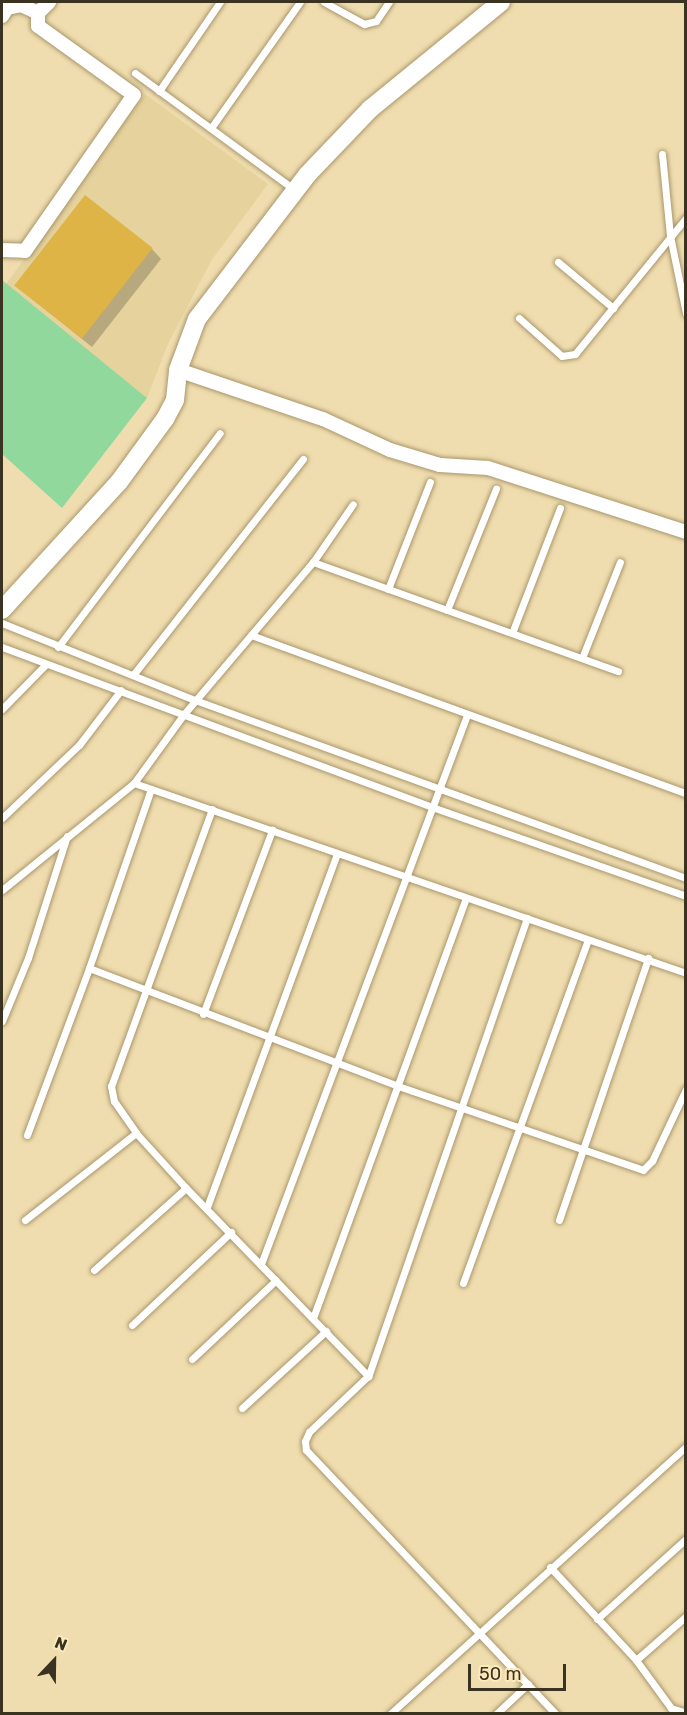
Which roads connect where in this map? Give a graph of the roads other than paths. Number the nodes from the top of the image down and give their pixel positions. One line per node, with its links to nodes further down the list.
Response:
1 (49, 2): 7 (street)
2 (220, 2): 11 (lane)
3 (300, 2): 13 (lane)
4 (324, 2): 5 (lane)
5 (389, 2)
6 (501, 2): 15 (street)
7 (38, 13): 8 (street); 12 (street)
8 (2, 16)
9 (135, 73): 10 (lane)
10 (145, 81): 11 (lane); 12 (lane)
11 (159, 91): 13 (lane)
12 (134, 95): 18 (street)
13 (211, 128): 15 (lane)
14 (662, 154): 17 (lane)
15 (296, 190): 23 (street)
16 (686, 218): 17 (lane)
17 (670, 236): 20 (lane); 21 (lane)
18 (2, 250)
19 (558, 262): 20 (lane)
20 (613, 308): 22 (lane)
21 (686, 313)
22 (519, 318)
23 (178, 370): 30 (street); 34 (street)
24 (219, 433): 40 (lane)
25 (303, 459): 44 (lane)
26 (430, 482): 33 (lane)
27 (496, 489): 35 (lane)
28 (354, 504): 31 (lane)
29 (560, 508): 37 (lane)
30 (686, 532)
31 (313, 562): 33 (lane); 38 (lane)
32 (620, 562): 41 (lane)
33 (388, 589): 35 (lane)
34 (2, 610)
35 (447, 610): 37 (lane)
36 (2, 623): 40 (lane)
37 (512, 633): 41 (lane)
38 (251, 635): 46 (lane); 49 (lane)
39 (2, 647): 42 (lane)
40 (58, 647): 44 (lane)
41 (582, 658): 43 (lane)
42 (46, 664): 45 (lane); 47 (lane)
43 (618, 671)
44 (133, 675): 46 (lane)
45 (121, 690): 48 (lane); 56 (lane)
46 (195, 700): 48 (lane); 52 (lane)
47 (2, 709)
48 (184, 714): 50 (lane); 54 (lane)
49 (467, 715): 52 (lane); 53 (lane)
50 (134, 783): 51 (lane); 58 (lane)
51 (151, 789): 55 (lane); 68 (lane)
52 (438, 789): 54 (lane); 61 (lane)
53 (686, 793)
54 (432, 807): 60 (lane); 63 (lane)
55 (212, 809): 57 (lane); 70 (lane)
56 (2, 818)
57 (272, 830): 59 (lane); 71 (lane)
58 (67, 836): 62 (lane); 72 (lane)
59 (337, 854): 60 (lane); 73 (lane)
60 (408, 877): 64 (lane); 74 (lane)
61 (686, 878)
62 (2, 890)
63 (686, 896)
64 (466, 898): 65 (lane); 75 (lane)
65 (527, 918): 66 (lane); 77 (lane)
66 (588, 940): 67 (lane); 78 (lane)
67 (648, 958): 69 (lane); 81 (lane)
68 (89, 968): 70 (lane); 80 (lane)
69 (686, 973)
70 (144, 992): 71 (lane); 79 (lane)
71 (203, 1014): 73 (lane)
72 (2, 1021)
73 (270, 1038): 74 (lane); 83 (lane)
74 (335, 1061): 75 (lane); 87 (lane)
75 (398, 1086): 77 (lane); 91 (lane)
76 (686, 1089): 81 (lane)
77 (460, 1107): 78 (lane); 95 (lane)
78 (522, 1128): 81 (lane); 90 (lane)
79 (136, 1133): 82 (lane); 84 (lane)
80 (27, 1135)
81 (583, 1150): 85 (lane)
82 (186, 1188): 83 (lane); 88 (lane)
83 (207, 1207): 86 (lane)
84 (25, 1220)
85 (559, 1220)
86 (231, 1232): 87 (lane); 92 (lane)
87 (261, 1264): 89 (lane)
88 (94, 1270)
89 (276, 1280): 91 (lane); 94 (lane)
90 (463, 1283)
91 (313, 1318): 93 (lane)
92 (132, 1325)
93 (326, 1331): 95 (lane); 96 (lane)
94 (192, 1359)
95 (368, 1376): 102 (lane)
96 (242, 1408)
97 (686, 1447): 99 (lane)
98 (686, 1539): 101 (lane)
99 (550, 1567): 101 (lane); 102 (lane)
100 (686, 1616): 103 (lane)
101 (597, 1619): 103 (lane)
102 (480, 1632): 104 (lane); 105 (lane)
103 (636, 1660): 108 (lane)
104 (528, 1684): 106 (lane); 107 (lane)
105 (390, 1713)
106 (496, 1713)
107 (556, 1713)
108 (686, 1713)

